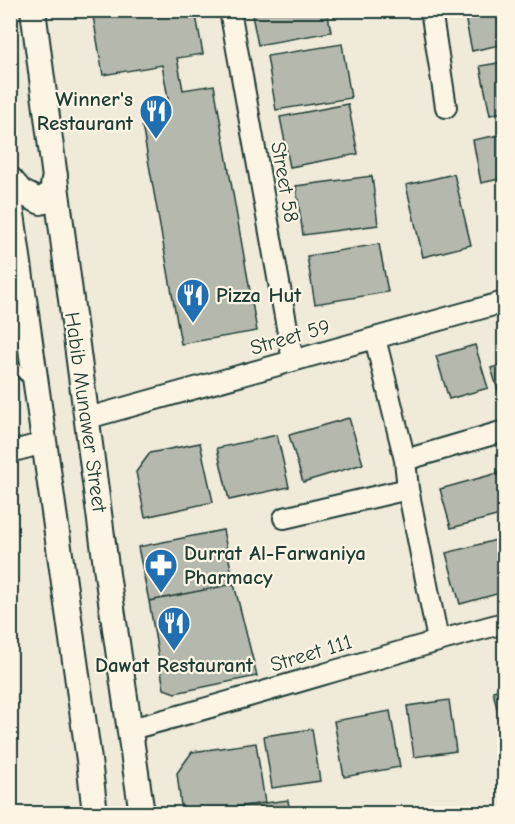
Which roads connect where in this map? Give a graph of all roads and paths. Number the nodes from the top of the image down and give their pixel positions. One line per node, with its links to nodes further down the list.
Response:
1 (33, 10): 5 (street, Habib Munawer Street)
2 (230, 10): 12 (street, Street 58)
3 (430, 10): 4 (street)
4 (446, 107)
5 (55, 175): 6 (street); 15 (street, Habib Munawer Street)
6 (10, 179)
7 (10, 200): 8 (street)
8 (18, 255): 9 (lane); 14 (street)
9 (10, 280)
10 (504, 303): 11 (street, Street 59)
11 (375, 338): 12 (street, Street 59); 19 (street)
12 (293, 361): 15 (street, Street 59)
13 (10, 363): 14 (lane)
14 (38, 387): 17 (street)
15 (88, 418): 24 (street, Habib Munawer Street)
16 (504, 431): 19 (street)
17 (44, 443): 18 (street); 25 (street)
18 (10, 452)
19 (405, 460): 20 (street)
20 (408, 489): 21 (street); 23 (street)
21 (284, 518)
22 (504, 623): 23 (street, Street 111)
23 (438, 640): 24 (street, Street 111)
24 (131, 729): 26 (street, Habib Munawer Street)
25 (95, 813)
26 (142, 813)

